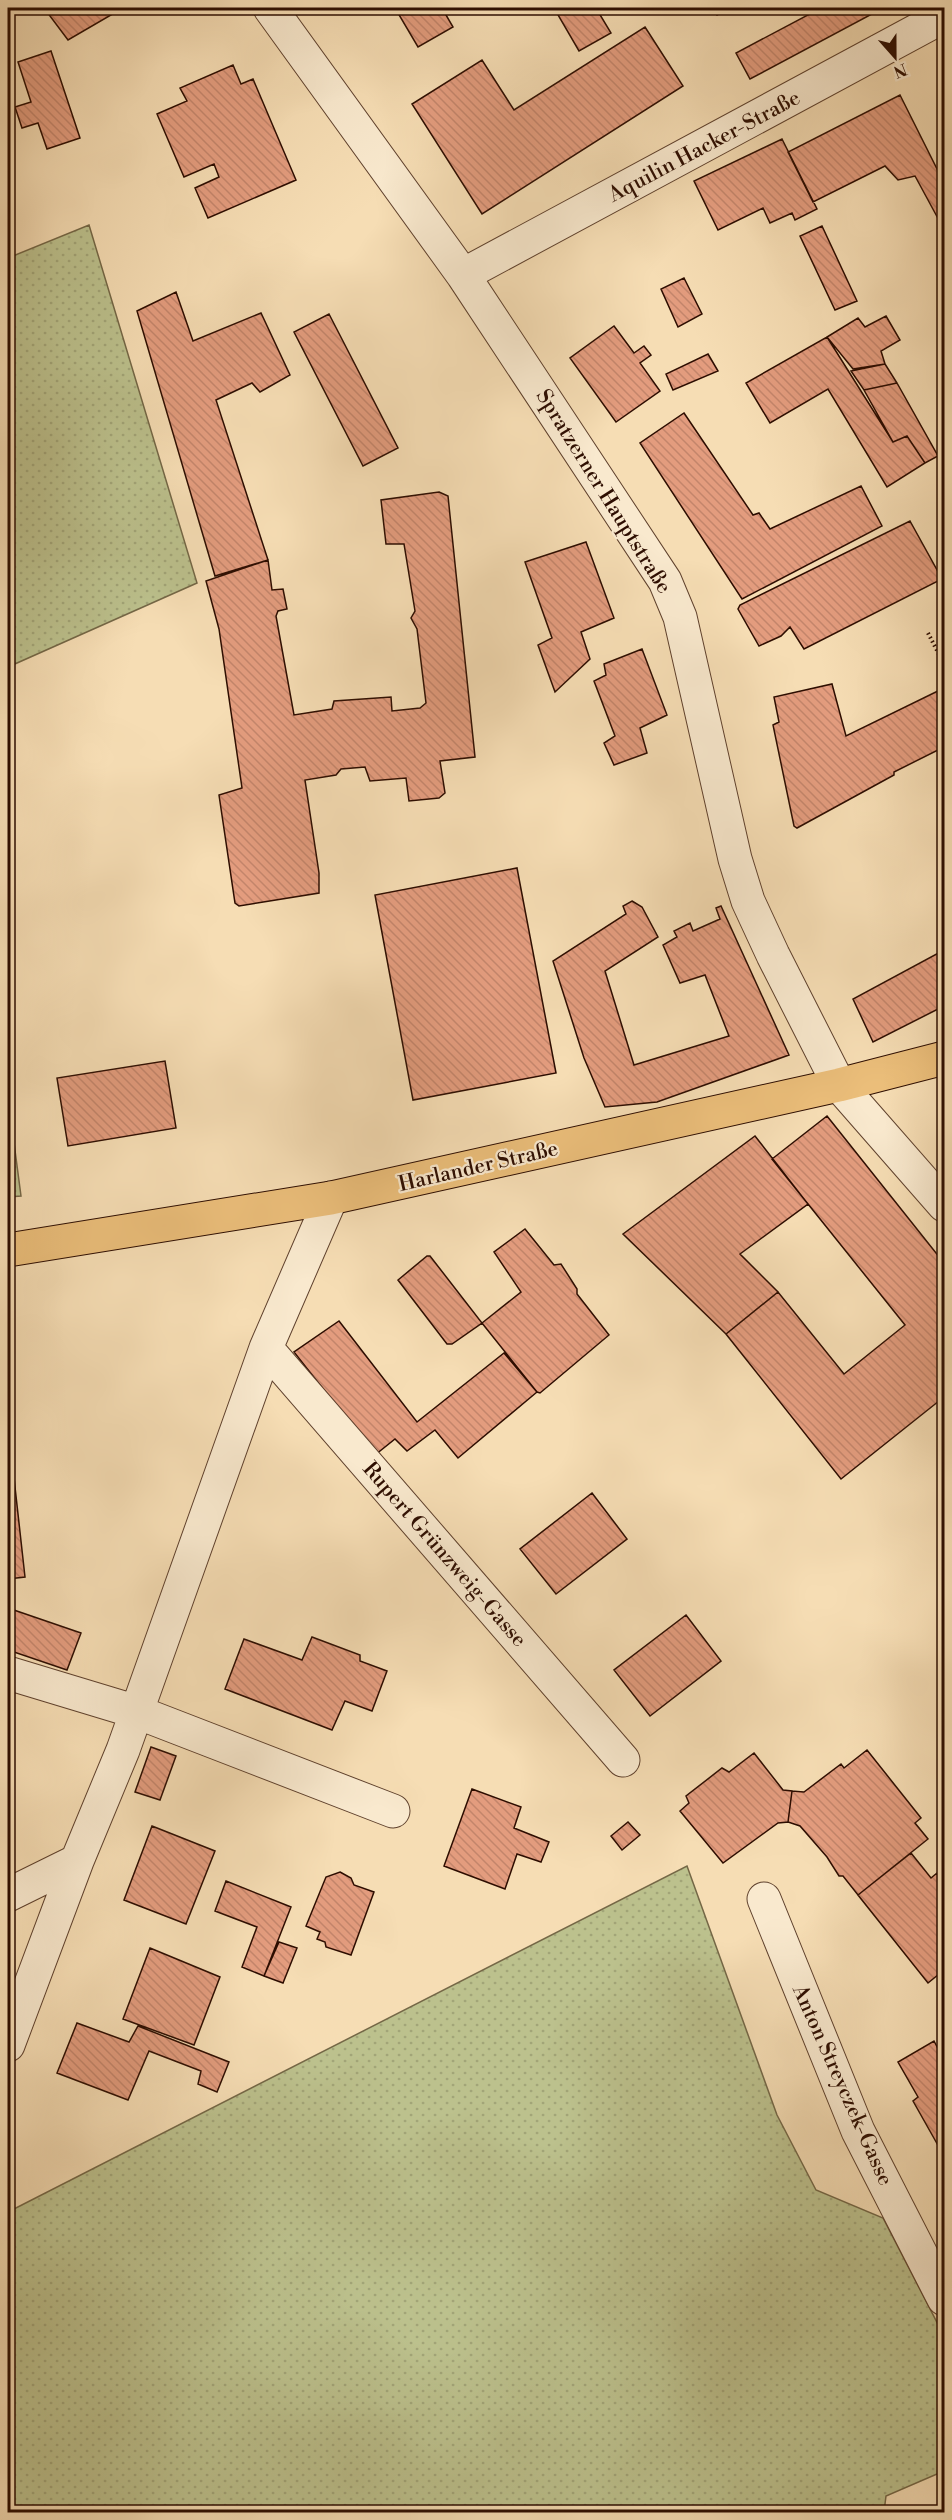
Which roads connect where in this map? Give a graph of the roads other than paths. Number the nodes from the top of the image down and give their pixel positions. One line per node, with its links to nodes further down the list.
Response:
1 (270, 8): 3 (street, Spratzerner Hauptstraße)
2 (945, 16): 3 (street, Aquilin Hacker-Straße)
3 (463, 275): 5 (street, Spratzerner Hauptstraße)
4 (945, 1058): 5 (main road, Harlander Straße)
5 (839, 1085): 6 (main road, Harlander Straße); 7 (street, Spratzerner Hauptstraße)
6 (331, 1198): 8 (main road, Harlander Straße); 9 (street)
7 (945, 1205)
8 (8, 1250)
9 (266, 1348): 11 (street); 12 (street, Rupert Grünzweig-Gasse)
10 (8, 1673): 11 (street)
11 (137, 1712): 13 (street); 14 (street)
12 (623, 1760)
13 (393, 1811)
14 (77, 1861): 15 (street); 17 (street)
15 (8, 1895)
16 (764, 1899): 18 (street, Anton Streyczek-Gasse)
17 (8, 2045)
18 (945, 2299)

